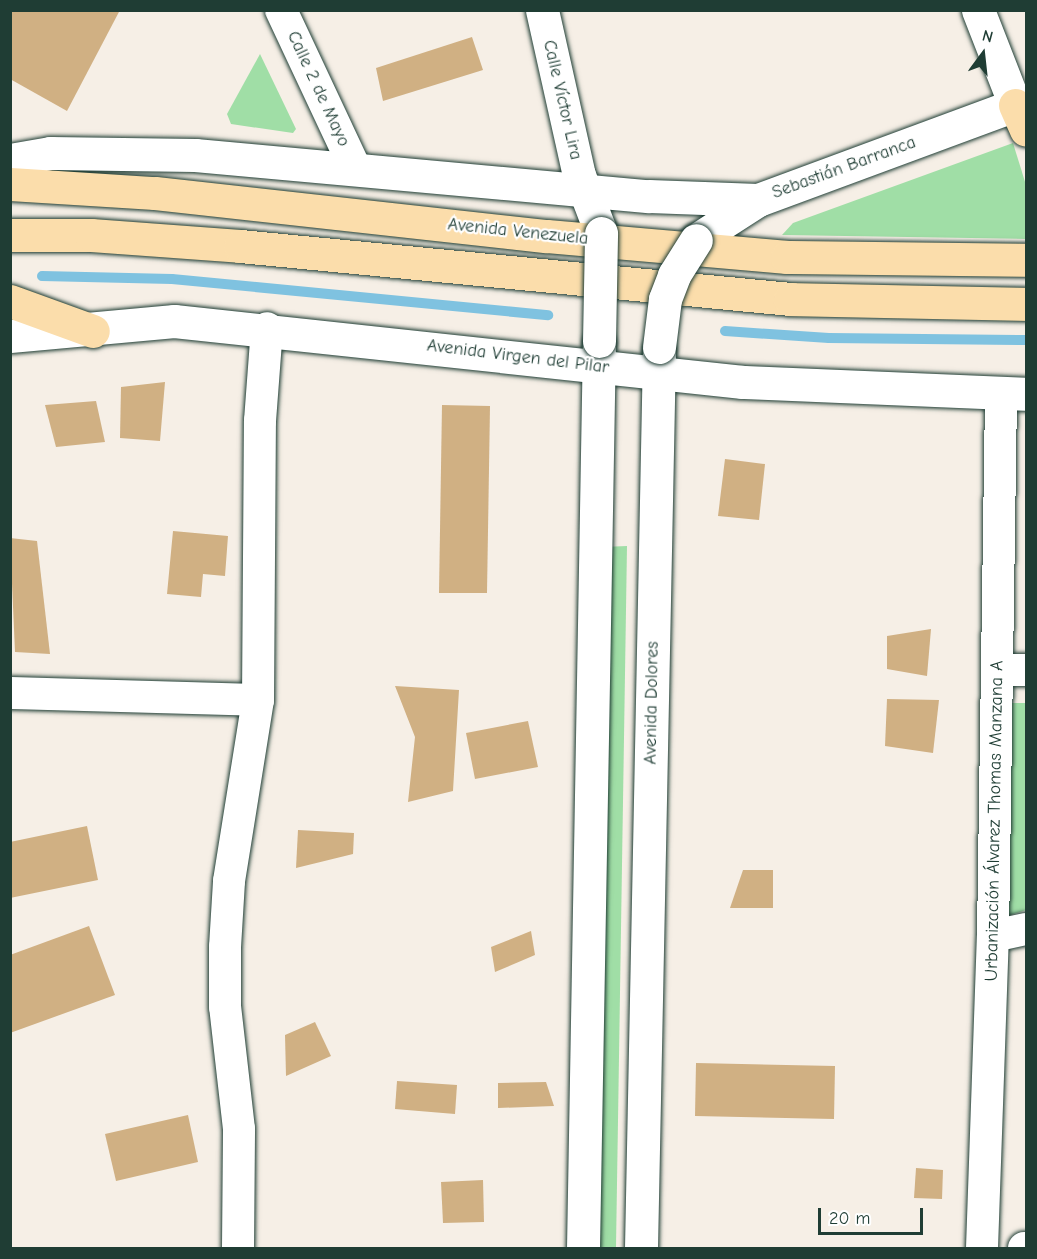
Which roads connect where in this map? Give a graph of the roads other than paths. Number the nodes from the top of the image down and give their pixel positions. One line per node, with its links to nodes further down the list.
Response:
1 (281, 10): 6 (street, Calle 2 de Mayo)
2 (542, 10): 8 (main road, Calle Víctor Lira)
3 (978, 10): 4 (main road)
4 (1023, 112): 9 (main road, Sebastián Barranca)
5 (10, 160): 6 (main road)
6 (355, 168): 8 (main road)
7 (10, 184): 11 (main road, Avenida Venezuela)
8 (583, 190): 9 (main road, Sebastián Barranca); 17 (main road, bridge)
9 (758, 200): 18 (main road, Avenida Dolores, bridge)
10 (10, 235): 13 (main road)
11 (1026, 260)
12 (10, 301): 15 (main road)
13 (1026, 304)
14 (267, 328): 15 (main road, Avenida Virgen del Pilar); 17 (main road, Avenida Virgen del Pilar); 22 (street)
15 (93, 331): 16 (main road, Avenida Virgen del Pilar)
16 (10, 336)
17 (599, 354): 18 (main road, Avenida Virgen del Pilar); 26 (main road)
18 (658, 360): 19 (main road, Avenida Virgen del Pilar); 27 (main road, Avenida Dolores)
19 (1014, 394): 20 (street, Urbanización Álvarez Thomas Manzana A)
20 (1012, 670): 24 (street, Urbanización Álvarez Thomas Manzana A)
21 (10, 693): 22 (street)
22 (258, 700): 25 (street)
23 (1026, 929): 24 (street)
24 (993, 936): 28 (street, Urbanización Álvarez Thomas Manzana A)
25 (238, 1248)
26 (583, 1248)
27 (641, 1248)
28 (982, 1248)

